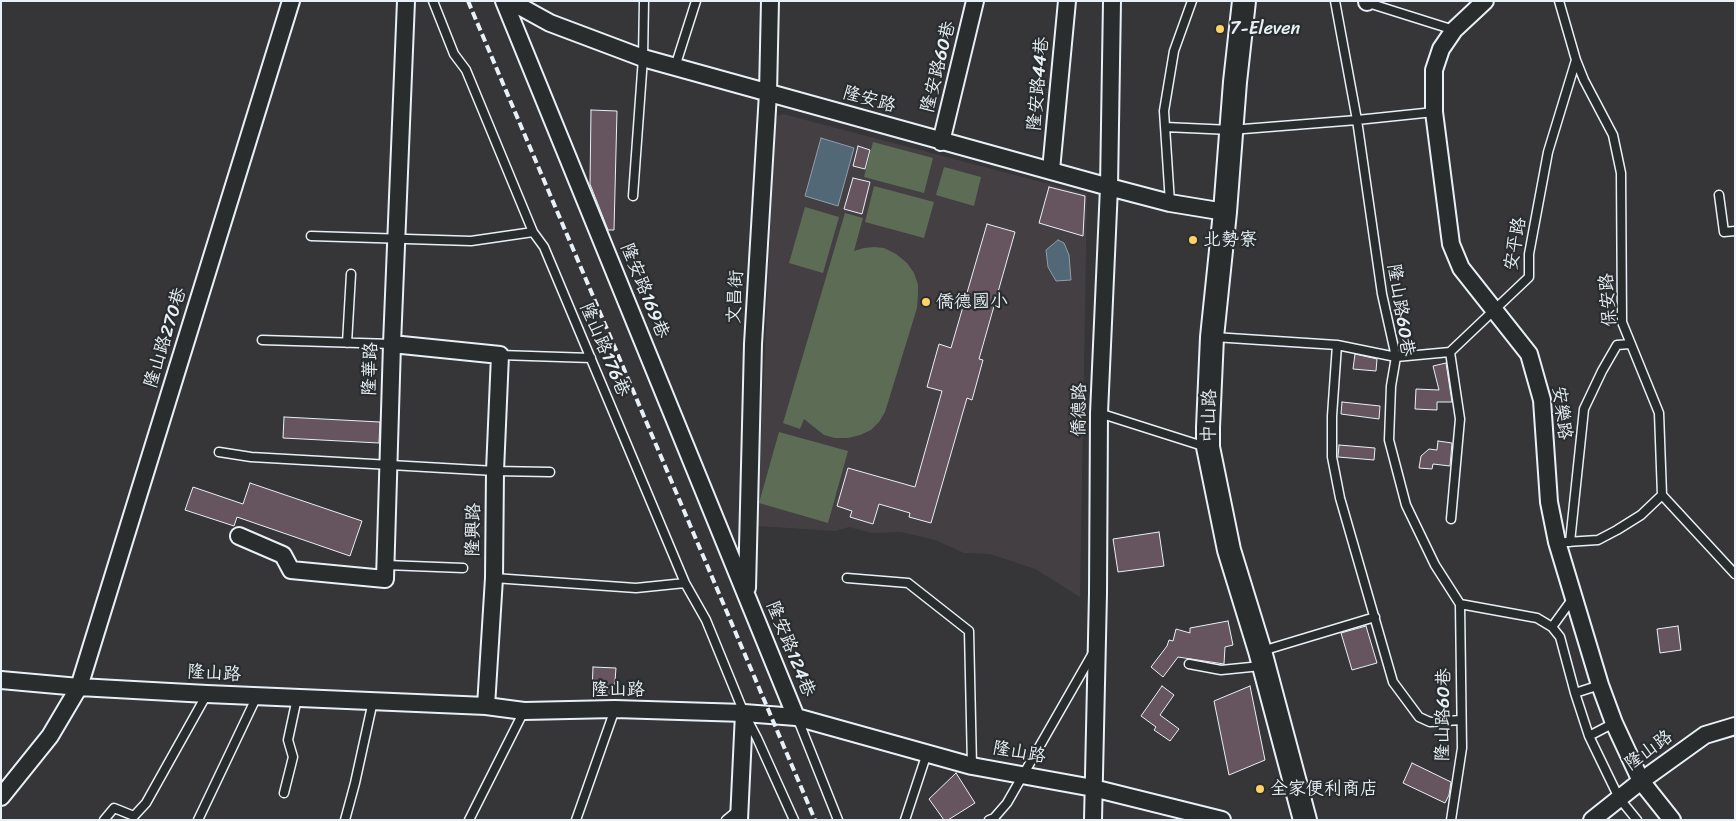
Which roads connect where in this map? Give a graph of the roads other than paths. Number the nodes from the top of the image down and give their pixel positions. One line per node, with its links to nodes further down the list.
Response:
1 (291, 1): 76 (street, 隆山路270巷)
2 (406, 1): 37 (street, 隆華路)
3 (433, 1): 35 (lane, 隆山路176巷)
4 (504, 1): 66 (street, 隆安路169巷)
5 (510, 1): 19 (street, 隆安路)
6 (644, 1): 19 (lane)
7 (696, 1): 21 (lane)
8 (770, 1): 22 (street, 文昌街)
9 (975, 1): 27 (street, 隆安路60巷)
10 (1067, 1): 28 (street, 隆安路44巷)
11 (1112, 1): 29 (street, 僑德路)
12 (1192, 1): 25 (lane)
13 (1244, 1): 26 (street, 中山路)
14 (1334, 1): 24 (lane, 隆山路60巷)
15 (1485, 1): 18 (street, 安樂路)
16 (1559, 1): 20 (lane, 保安路)
17 (1366, 2): 18 (lane)
18 (1454, 30): 23 (street, 安樂路)
19 (643, 58): 21 (street, 隆安路); 31 (lane)
20 (1576, 60): 39 (lane, 安平路); 44 (lane, 保安路)
21 (676, 67): 22 (street, 隆安路)
22 (768, 93): 27 (street, 隆安路); 66 (street, 文昌街)
23 (1434, 112): 24 (lane); 39 (street, 安樂路)
24 (1357, 120): 26 (lane); 48 (lane, 隆山路60巷)
25 (1165, 127): 26 (lane); 32 (lane)
26 (1231, 130): 33 (street, 中山路)
27 (941, 142): 28 (street, 隆安路)
28 (1052, 170): 29 (street, 隆安路)
29 (1109, 187): 32 (street, 隆安路); 50 (street, 僑德路)
30 (1719, 194): 34 (lane)
31 (633, 196)
32 (1170, 203): 33 (street, 隆安路)
33 (1225, 212): 40 (street, 中山路)
34 (1735, 231)
35 (533, 232): 37 (lane); 49 (lane, 隆山路176巷)
36 (311, 236): 37 (lane)
37 (397, 239): 43 (street, 隆華路)
38 (351, 274): 42 (lane)
39 (1494, 308): 46 (lane, 安平路); 59 (street, 安樂路)
40 (1212, 337): 45 (lane); 51 (street, 中山路)
41 (262, 340): 42 (lane)
42 (346, 342): 43 (lane)
43 (392, 344): 47 (street); 53 (street, 隆華路)
44 (1630, 344): 56 (lane, 保安路); 59 (lane)
45 (1337, 346): 48 (lane); 69 (lane)
46 (1450, 352): 48 (lane); 57 (lane)
47 (500, 355): 49 (lane); 54 (street, 隆興路)
48 (1396, 357): 68 (lane, 隆山路60巷)
49 (591, 358): 65 (lane, 隆山路176巷)
50 (1099, 413): 51 (lane); 71 (street, 僑德路)
51 (1208, 447): 72 (street, 中山路)
52 (219, 452): 53 (lane)
53 (388, 464): 54 (lane); 60 (street, 隆華路)
54 (496, 471): 55 (lane); 63 (street, 隆興路)
55 (550, 472)
56 (1662, 495): 59 (lane); 62 (lane)
57 (1451, 519)
58 (239, 536): 60 (street)
59 (1563, 542): 67 (street, 安樂路)
60 (386, 565): 61 (lane)
61 (463, 568)
62 (1735, 574)
63 (494, 578): 65 (lane); 82 (street, 隆興路)
64 (847, 578): 92 (lane)
65 (685, 583): 85 (lane, 隆山路176巷)
66 (746, 596): 86 (street, 隆安路124巷)
67 (1574, 596): 70 (lane); 75 (street, 安樂路)
68 (1460, 604): 70 (lane); 87 (lane, 隆山路60巷)
69 (1375, 617): 72 (lane); 87 (lane)
70 (1552, 626): 77 (lane)
71 (1097, 646): 93 (lane); 95 (street, 僑德路)
72 (1261, 658): 73 (lane); 112 (street, 中山路)
73 (1190, 664)
74 (2, 682): 76 (street, 隆山路)
75 (1600, 685): 77 (lane); 88 (street, 安樂路)
76 (78, 687): 78 (street, 隆山路); 97 (street, 隆山路270巷)
77 (1575, 693): 90 (lane)
78 (207, 694): 79 (street, 隆山路); 100 (lane)
79 (257, 696): 80 (street, 隆山路); 101 (lane)
80 (297, 698): 81 (street, 隆山路); 96 (lane)
81 (373, 701): 82 (street, 隆山路); 102 (lane)
82 (486, 706): 84 (street, 隆山路)
83 (615, 709): 84 (street, 隆山路); 85 (street, 隆山路); 104 (lane)
84 (524, 711): 103 (lane)
85 (744, 713): 86 (street, 隆山路); 99 (street); 106 (lane, 隆山路176巷)
86 (796, 717): 91 (street, 隆山路); 107 (lane)
87 (1461, 720): 113 (lane, 隆山路60巷)
88 (1614, 723): 90 (lane); 94 (street, 安樂路)
89 (1735, 726): 94 (street, 隆山路)
90 (1589, 736): 98 (lane)
91 (927, 753): 92 (street, 隆山路); 108 (lane)
92 (972, 766): 93 (street, 隆山路)
93 (1025, 774): 95 (street, 隆山路); 109 (lane)
94 (1641, 781): 98 (street, 隆山路); 116 (street, 安樂路)
95 (1093, 788): 110 (street, 僑德路); 111 (street, 隆山路)
96 (284, 793)
97 (1, 797)
98 (1619, 798): 114 (street, 隆山路); 115 (lane)
99 (739, 814): 105 (lane)
100 (104, 820)
101 (198, 820)
102 (345, 820)
103 (469, 820)
104 (576, 820)
105 (726, 820)
106 (794, 820)
107 (838, 820)
108 (905, 820)
109 (989, 820)
110 (1093, 820)
111 (1222, 820)
112 (1305, 820)
113 (1451, 820)
114 (1592, 820)
115 (1637, 820)
116 (1672, 820)

